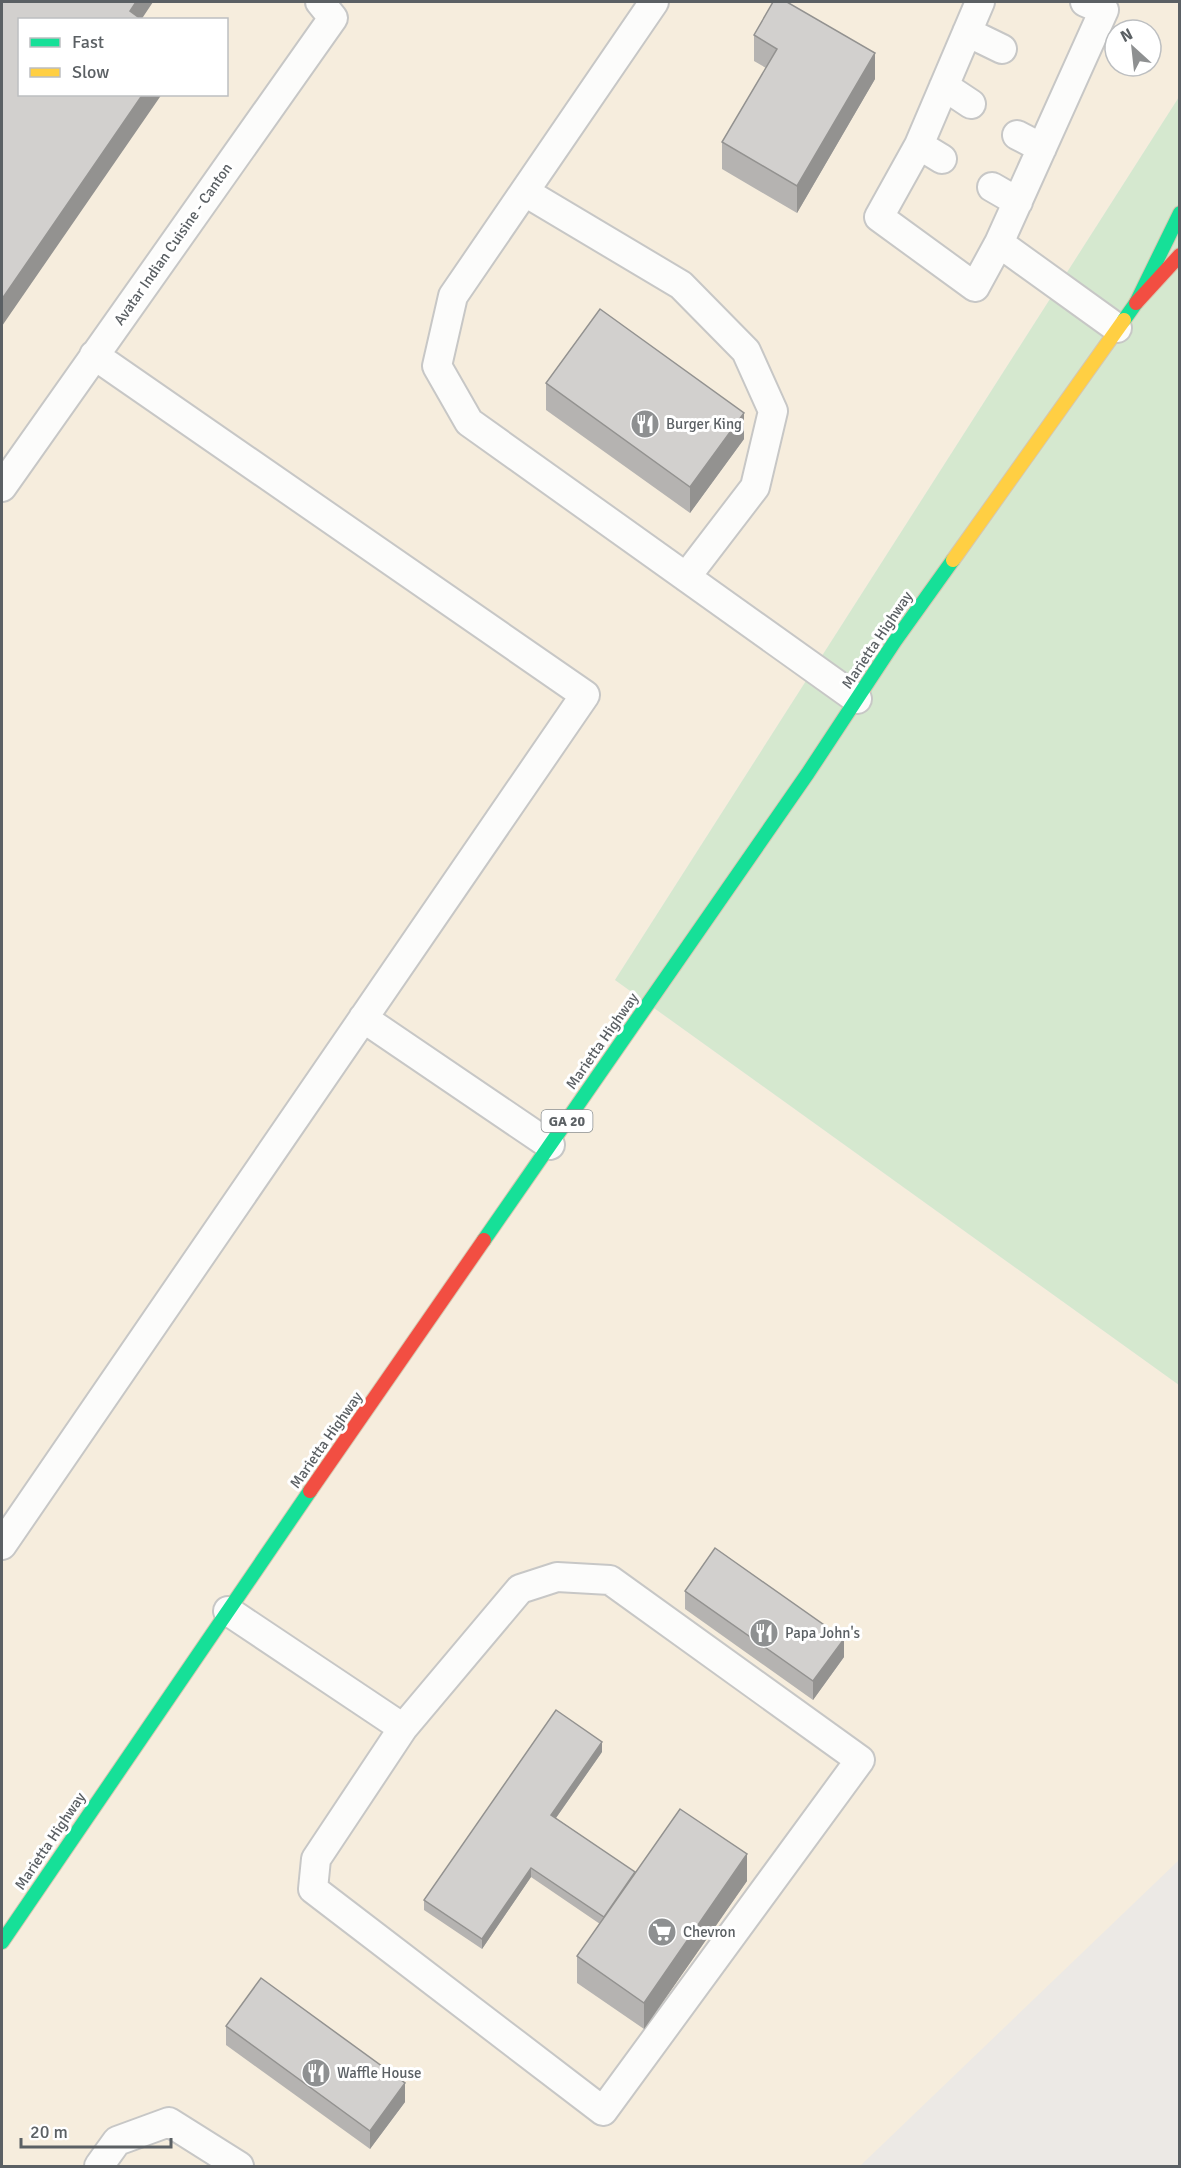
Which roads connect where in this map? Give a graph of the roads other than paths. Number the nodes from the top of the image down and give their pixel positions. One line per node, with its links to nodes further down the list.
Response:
1 (654, 2): 10 (lane)
2 (980, 2): 5 (lane)
3 (1085, 2): 11 (lane)
4 (332, 7): 17 (lane, Avatar Indian Cuisine - Canton)
5 (967, 32): 6 (lane); 7 (lane)
6 (1002, 49)
7 (944, 86): 8 (lane); 13 (lane)
8 (971, 104)
9 (992, 187): 11 (lane)
10 (525, 192): 19 (lane); 19 (lane)
11 (1018, 202): 13 (lane)
12 (1179, 213): 15 (main road, Marietta Highway / GA 20)
13 (999, 243): 16 (lane)
14 (1179, 255): 15 (main road, GA 20)
15 (1136, 303): 16 (main road, Marietta Highway / GA 20)
16 (1118, 328): 20 (main road, Marietta Highway / GA 20)
17 (94, 355): 18 (lane, Avatar Indian Cuisine - Canton); 21 (lane)
18 (2, 487)
19 (686, 577): 20 (lane)
20 (857, 699): 22 (main road, Marietta Highway / GA 20)
21 (363, 1018): 22 (lane); 23 (lane)
22 (550, 1145): 24 (main road, Marietta Highway / GA 20)
23 (2, 1545)
24 (228, 1611): 25 (lane); 26 (main road, Marietta Highway / GA 20)
25 (403, 1728): 25 (lane)
26 (2, 1942)
27 (99, 2166): 28 (lane)
28 (239, 2166)

